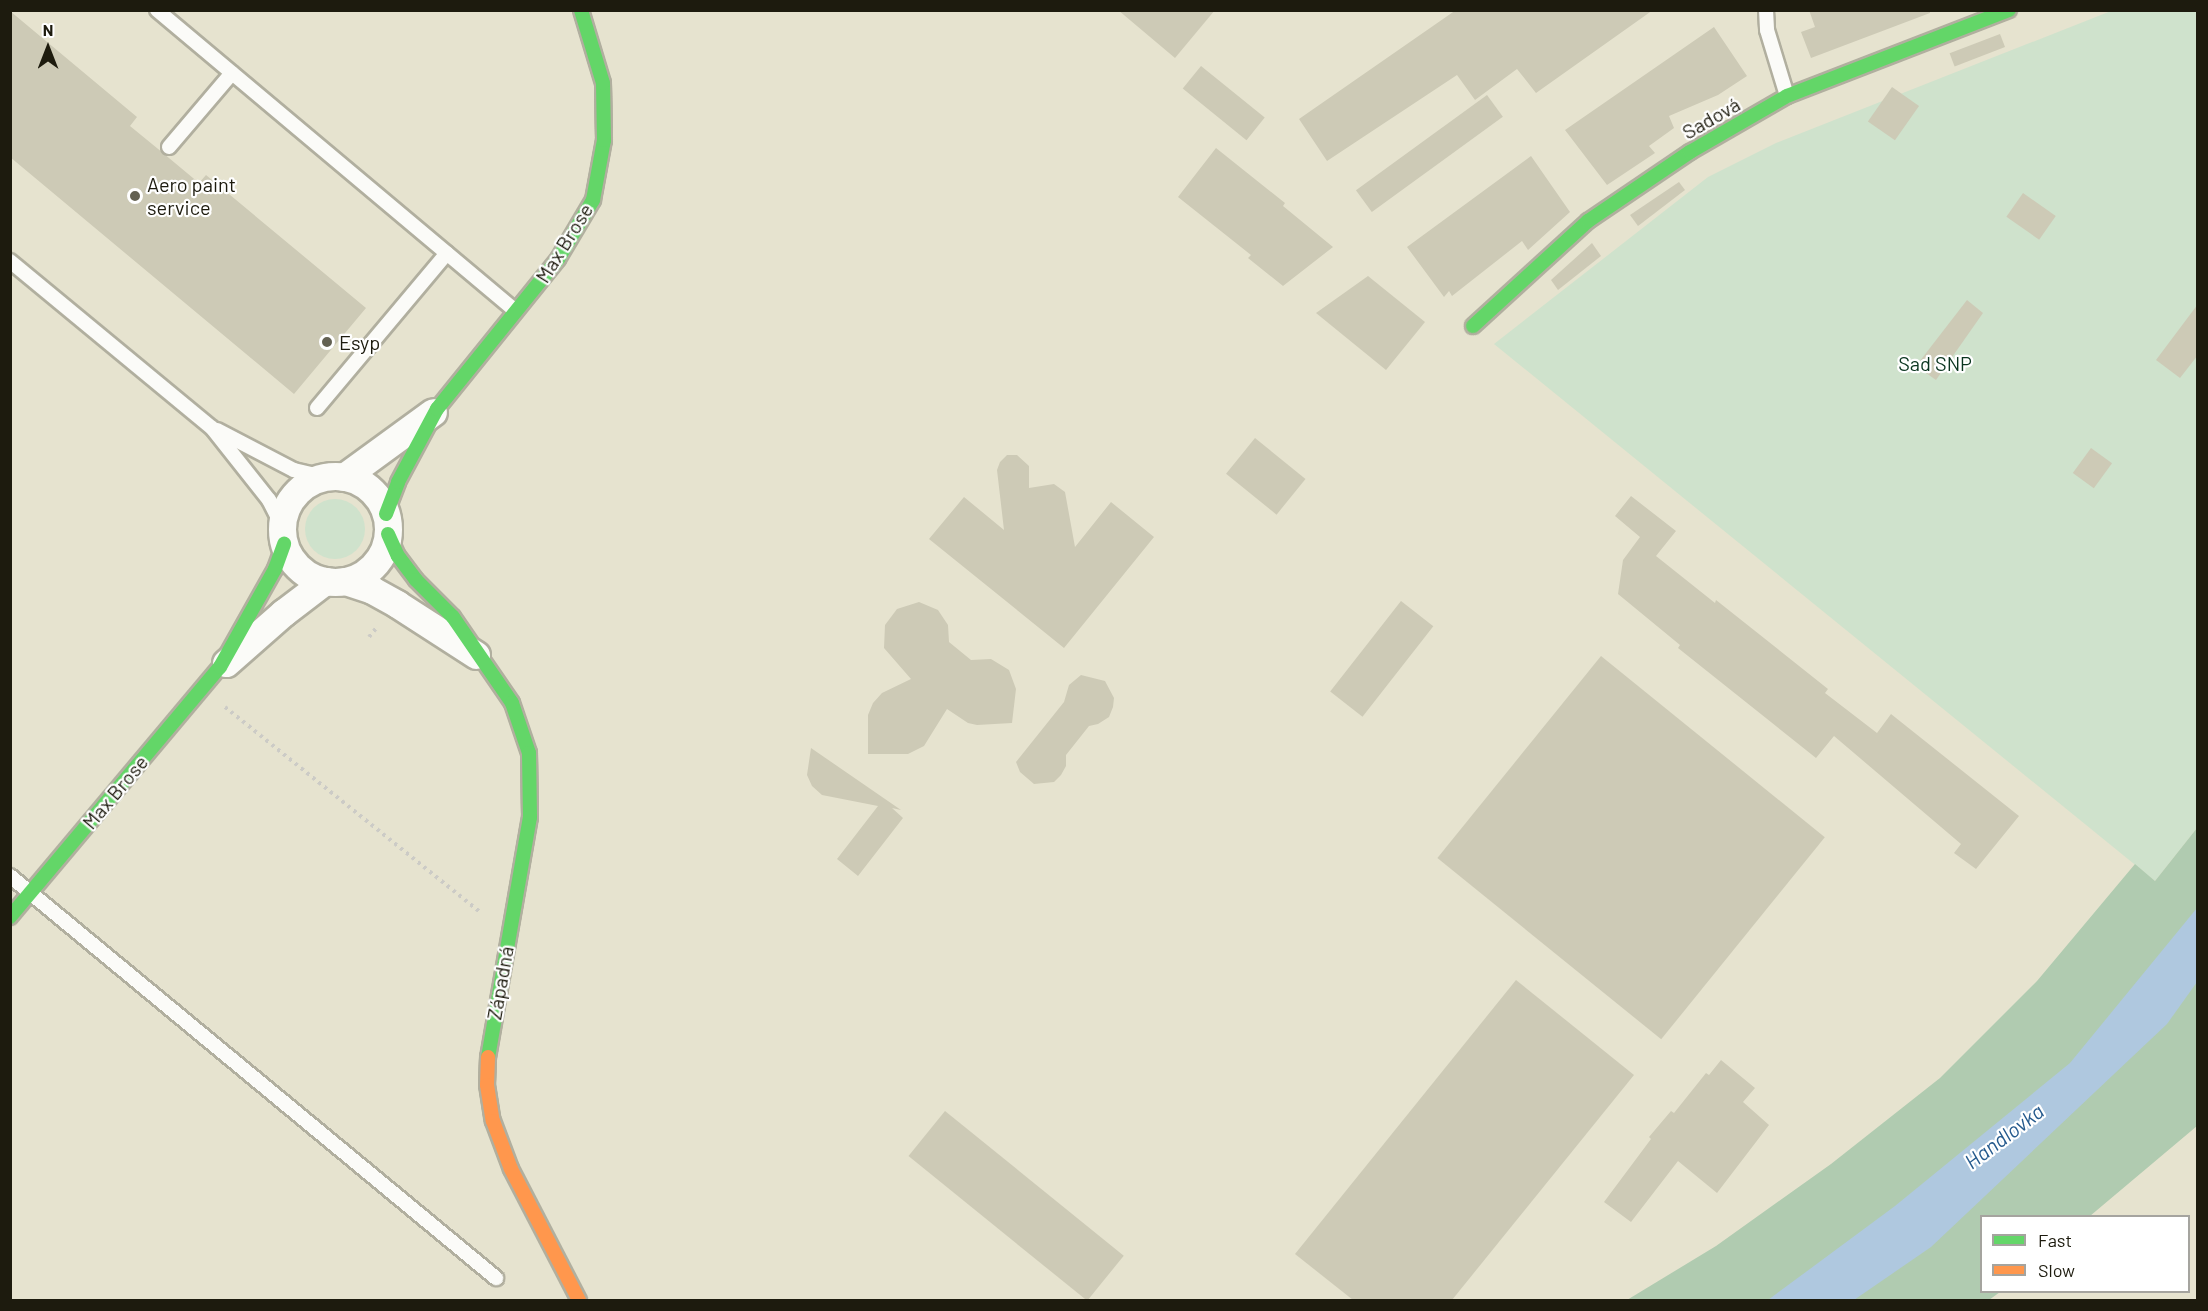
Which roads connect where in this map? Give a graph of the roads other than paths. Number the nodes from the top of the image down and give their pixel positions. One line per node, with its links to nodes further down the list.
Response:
1 (157, 10): 5 (lane)
2 (581, 10): 10 (street, Max Brose)
3 (1766, 10): 6 (lane)
4 (2009, 10): 6 (street, Sadová)
5 (232, 73): 7 (lane); 8 (lane)
6 (1787, 96): 11 (street, Sadová)
7 (169, 147)
8 (447, 253): 10 (lane); 12 (lane)
9 (10, 261): 14 (lane)
10 (518, 312): 13 (street, Max Brose)
11 (1473, 326)
12 (317, 408)
13 (436, 409): 15 (street, Max Brose); 16 (street, Max Brose)
14 (212, 428): 15 (lane); 17 (lane)
15 (334, 477): 16 (street); 17 (street, Max Brose)
16 (387, 524): 18 (street, Max Brose); 19 (street, Západná)
17 (282, 534): 18 (street); 20 (street, Max Brose)
18 (335, 581): 19 (street, Západná); 20 (street, Max Brose)
19 (481, 659): 25 (street, Západná)
20 (220, 667): 22 (street, Max Brose)
21 (10, 876): 22 (lane)
22 (31, 893): 23 (street, Max Brose); 24 (lane)
23 (10, 917)
24 (496, 1278)
25 (579, 1300)

